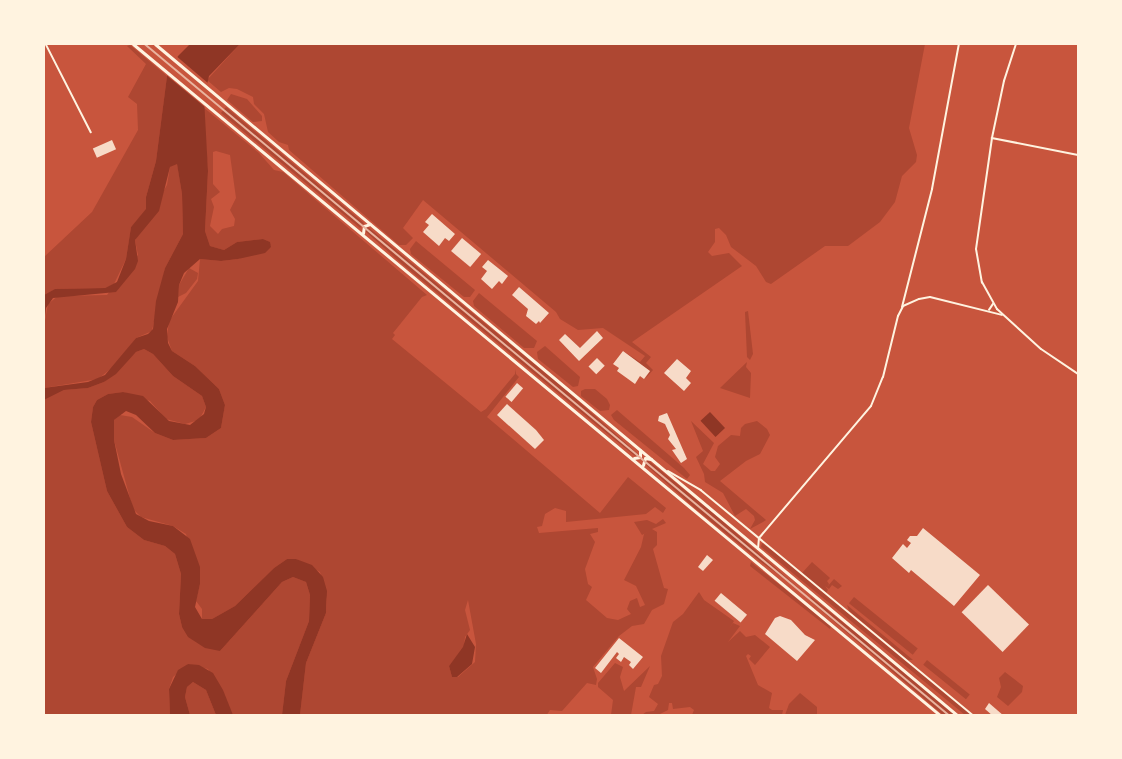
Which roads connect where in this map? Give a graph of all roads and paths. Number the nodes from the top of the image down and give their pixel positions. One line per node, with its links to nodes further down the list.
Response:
1 (46, 44): 6 (street)
2 (133, 44): 10 (main road)
3 (155, 44): 9 (main road)
4 (959, 44): 12 (street)
5 (1016, 44): 7 (street)
6 (91, 132)
7 (992, 138): 8 (street); 11 (street)
8 (1078, 154)
9 (371, 225): 10 (main road); 16 (main road)
10 (363, 234): 17 (main road)
11 (993, 302): 13 (street); 14 (street)
12 (902, 309): 13 (street); 21 (street)
13 (989, 310): 14 (street)
14 (1002, 315): 15 (street)
15 (1078, 374)
16 (637, 446): 17 (main road); 18 (main road)
17 (630, 456): 19 (main road)
18 (655, 462): 19 (main road); 20 (main road)
19 (648, 470): 24 (main road)
20 (665, 470): 21 (street); 22 (main road)
21 (759, 538): 22 (street); 27 (street)
22 (758, 549): 23 (main road)
23 (808, 591): 24 (main road); 26 (main road)
24 (802, 599): 25 (main road)
25 (941, 716)
26 (958, 716)
27 (974, 716)

